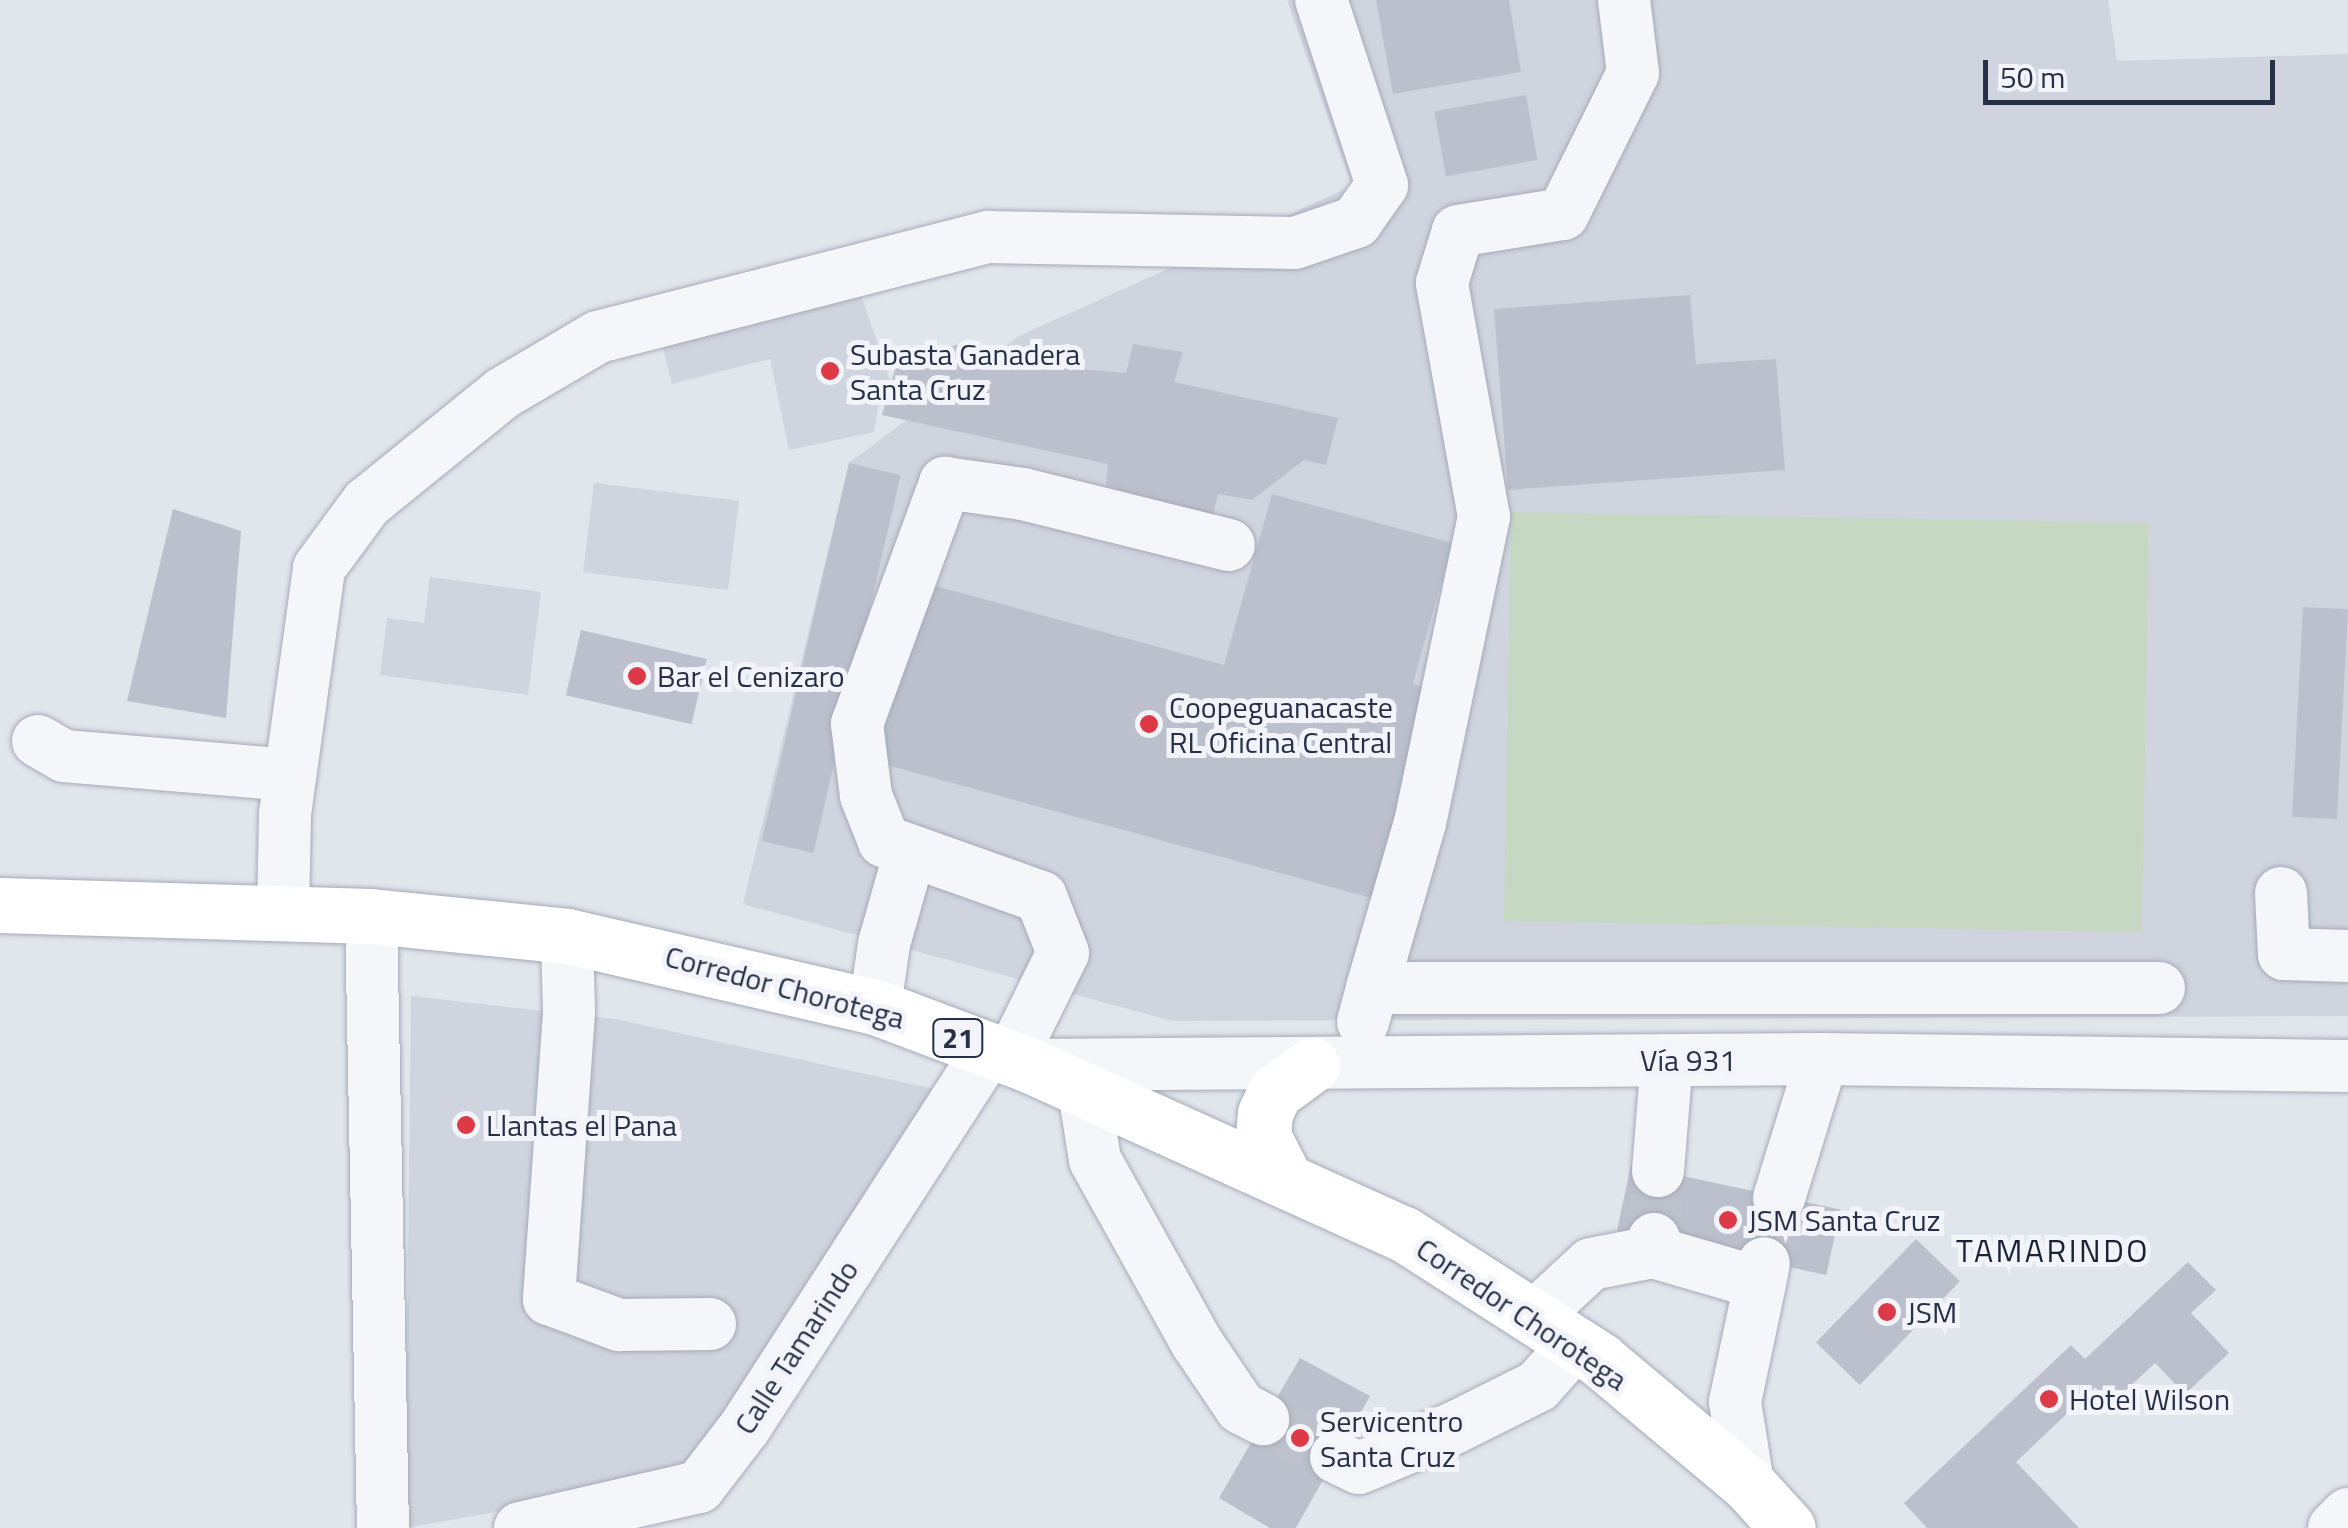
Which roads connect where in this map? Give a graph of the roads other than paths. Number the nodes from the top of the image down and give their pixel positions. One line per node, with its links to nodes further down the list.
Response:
1 (1322, 0): 5 (street)
2 (1624, 0): 13 (street)
3 (1229, 545): 6 (street)
4 (38, 741): 5 (street)
5 (290, 775): 9 (street)
6 (910, 852): 15 (street); 16 (street, Calle Tamarindo)
7 (2280, 893): 12 (street)
8 (0, 905): 9 (main road, Corredor Chorotega / 21)
9 (283, 911): 10 (main road, Corredor Chorotega / 21)
10 (372, 916): 11 (main road, Corredor Chorotega / 21); 31 (street)
11 (567, 936): 15 (main road, Corredor Chorotega / 21); 25 (street)
12 (2348, 956)
13 (1372, 988): 14 (street); 19 (street)
14 (2158, 988)
15 (875, 1007): 16 (main road, Corredor Chorotega / 21)
16 (1010, 1058): 19 (street, Vía 931); 21 (main road, Corredor Chorotega / 21); 32 (street, Calle Tamarindo)
17 (1822, 1059): 18 (street, Vía 931); 20 (street, Vía 931); 24 (street)
18 (1667, 1060): 19 (street, Vía 931); 22 (street)
19 (1332, 1064): 23 (main road)
20 (2348, 1066)
21 (1084, 1092): 23 (main road, Corredor Chorotega / 21); 27 (street)
22 (1658, 1171)
23 (1284, 1178): 26 (main road, Corredor Chorotega / 21)
24 (1779, 1198)
25 (710, 1324)
26 (1556, 1329): 28 (street); 29 (main road, Corredor Chorotega / 21); 29 (street)
27 (1263, 1418)
28 (1336, 1456)
29 (1748, 1484): 33 (main road, Corredor Chorotega / 21)
30 (2348, 1514): 34 (street)
31 (383, 1528)
32 (520, 1528)
33 (1788, 1528)
34 (2334, 1528)

